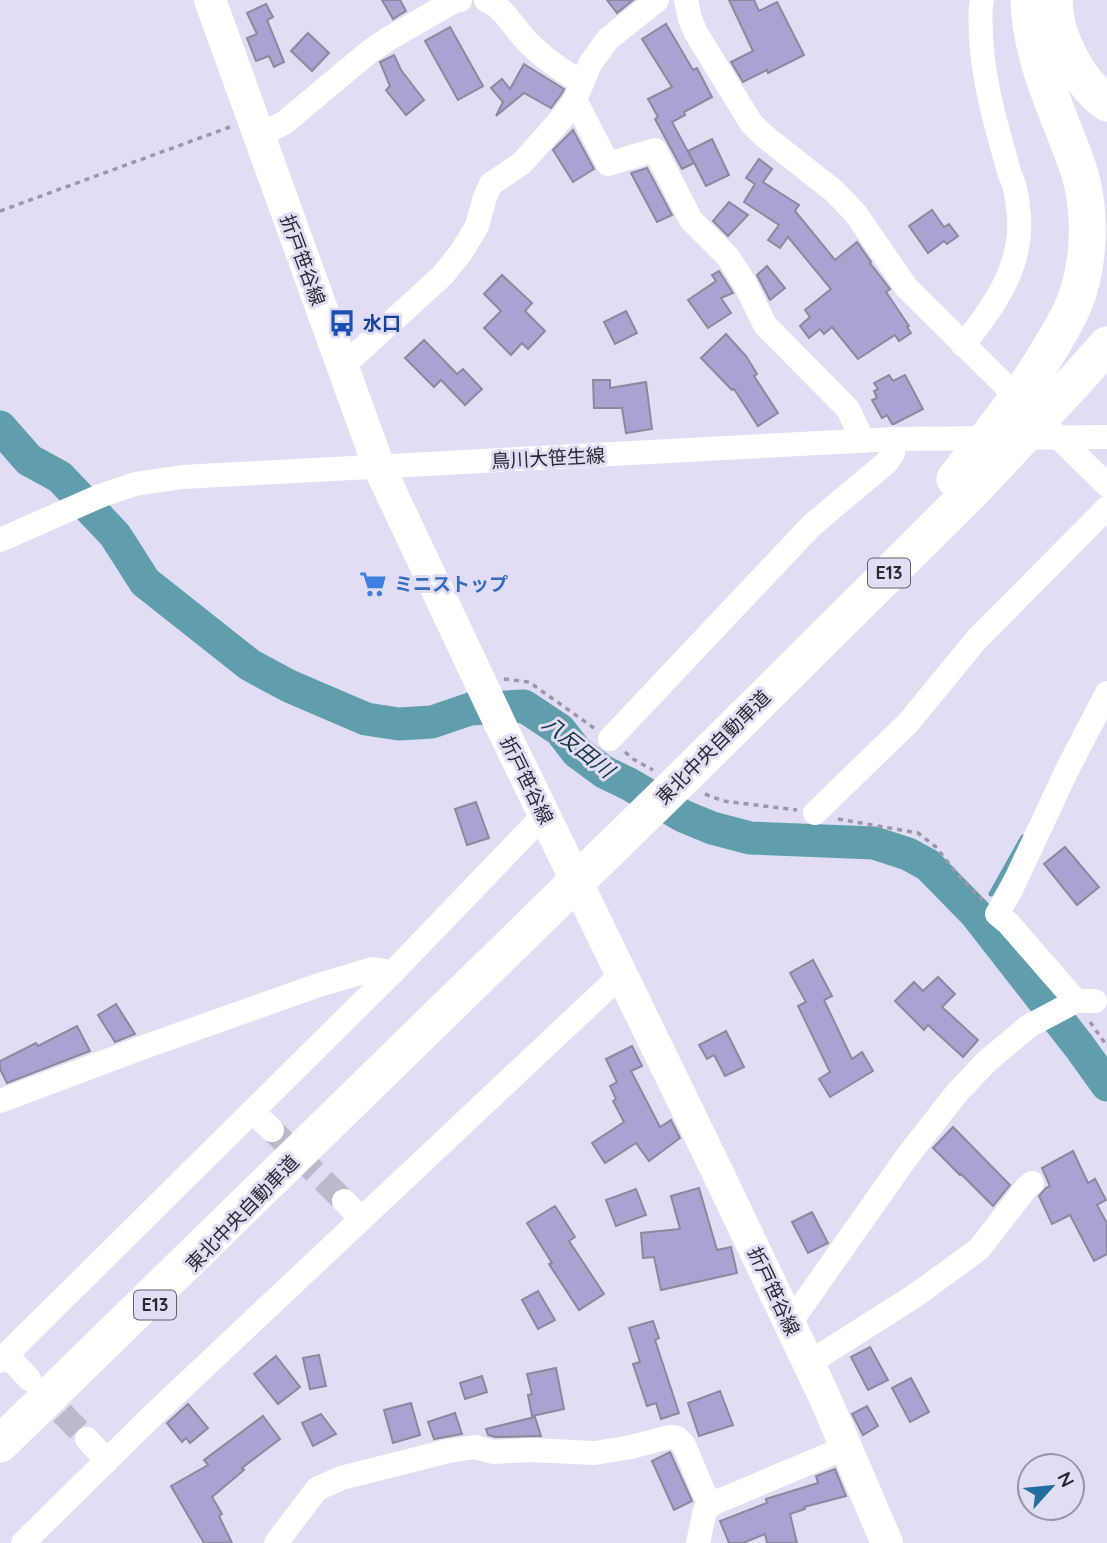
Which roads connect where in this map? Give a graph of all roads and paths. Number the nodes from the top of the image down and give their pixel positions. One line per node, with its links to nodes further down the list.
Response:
1 (210, 0): 11 (main road, 折戸笹谷線)
2 (460, 0): 11 (street)
3 (486, 0): 9 (street)
4 (657, 0): 9 (street)
5 (686, 0): 13 (street)
6 (982, 0): 13 (street)
7 (1029, 0): 23 (highway)
8 (1054, 0): 10 (highway)
9 (579, 92): 15 (street); 20 (street)
10 (1107, 103)
11 (255, 127): 12 (path); 15 (main road, 折戸笹谷線)
12 (0, 211)
13 (963, 345): 18 (street)
14 (1107, 345): 16 (highway)
15 (342, 367): 21 (main road, 折戸笹谷線)
16 (1090, 379): 23 (highway)
17 (1107, 437): 18 (street, 鳥川大笹生線)
18 (1059, 438): 19 (street, 鳥川大笹生線); 22 (street)
19 (894, 439): 20 (street, 鳥川大笹生線); 28 (street)
20 (863, 441): 21 (street, 鳥川大笹生線)
21 (379, 467): 25 (street, 鳥川大笹生線); 26 (main road, 折戸笹谷線)
22 (1107, 485)
23 (970, 489): 29 (highway, 東北中央自動車道 / E13)
24 (1107, 508): 30 (street)
25 (0, 540)
26 (480, 681): 28 (path); 31 (main road, 折戸笹谷線)
27 (1107, 693): 32 (street)
28 (610, 739): 29 (path)
29 (684, 778): 30 (path); 38 (highway, 東北中央自動車道 / E13)
30 (815, 813): 32 (path)
31 (544, 815): 33 (street); 34 (main road, 折戸笹谷線)
32 (997, 914): 42 (street)
33 (393, 972): 35 (street); 36 (street)
34 (622, 974): 41 (street); 42 (main road, 折戸笹谷線)
35 (0, 1101)
36 (253, 1112): 37 (street); 43 (street)
37 (272, 1130)
38 (311, 1142): 47 (highway, 東北中央自動車道 / E13); 50 (highway, 東北中央自動車道 / E13)
39 (1032, 1184): 44 (street)
40 (344, 1201): 41 (street)
41 (362, 1219): 49 (street)
42 (790, 1323): 44 (main road, 折戸笹谷線)
43 (3, 1357): 45 (street)
44 (809, 1363): 48 (main road, 折戸笹谷線)
45 (29, 1379)
46 (87, 1440): 49 (street)
47 (0, 1444)
48 (847, 1447): 51 (street); 55 (main road, 折戸笹谷線)
49 (107, 1461): 52 (street)
50 (0, 1468)
51 (714, 1503): 53 (street); 54 (street)
52 (23, 1543)
53 (276, 1543)
54 (698, 1543)
55 (887, 1543)

